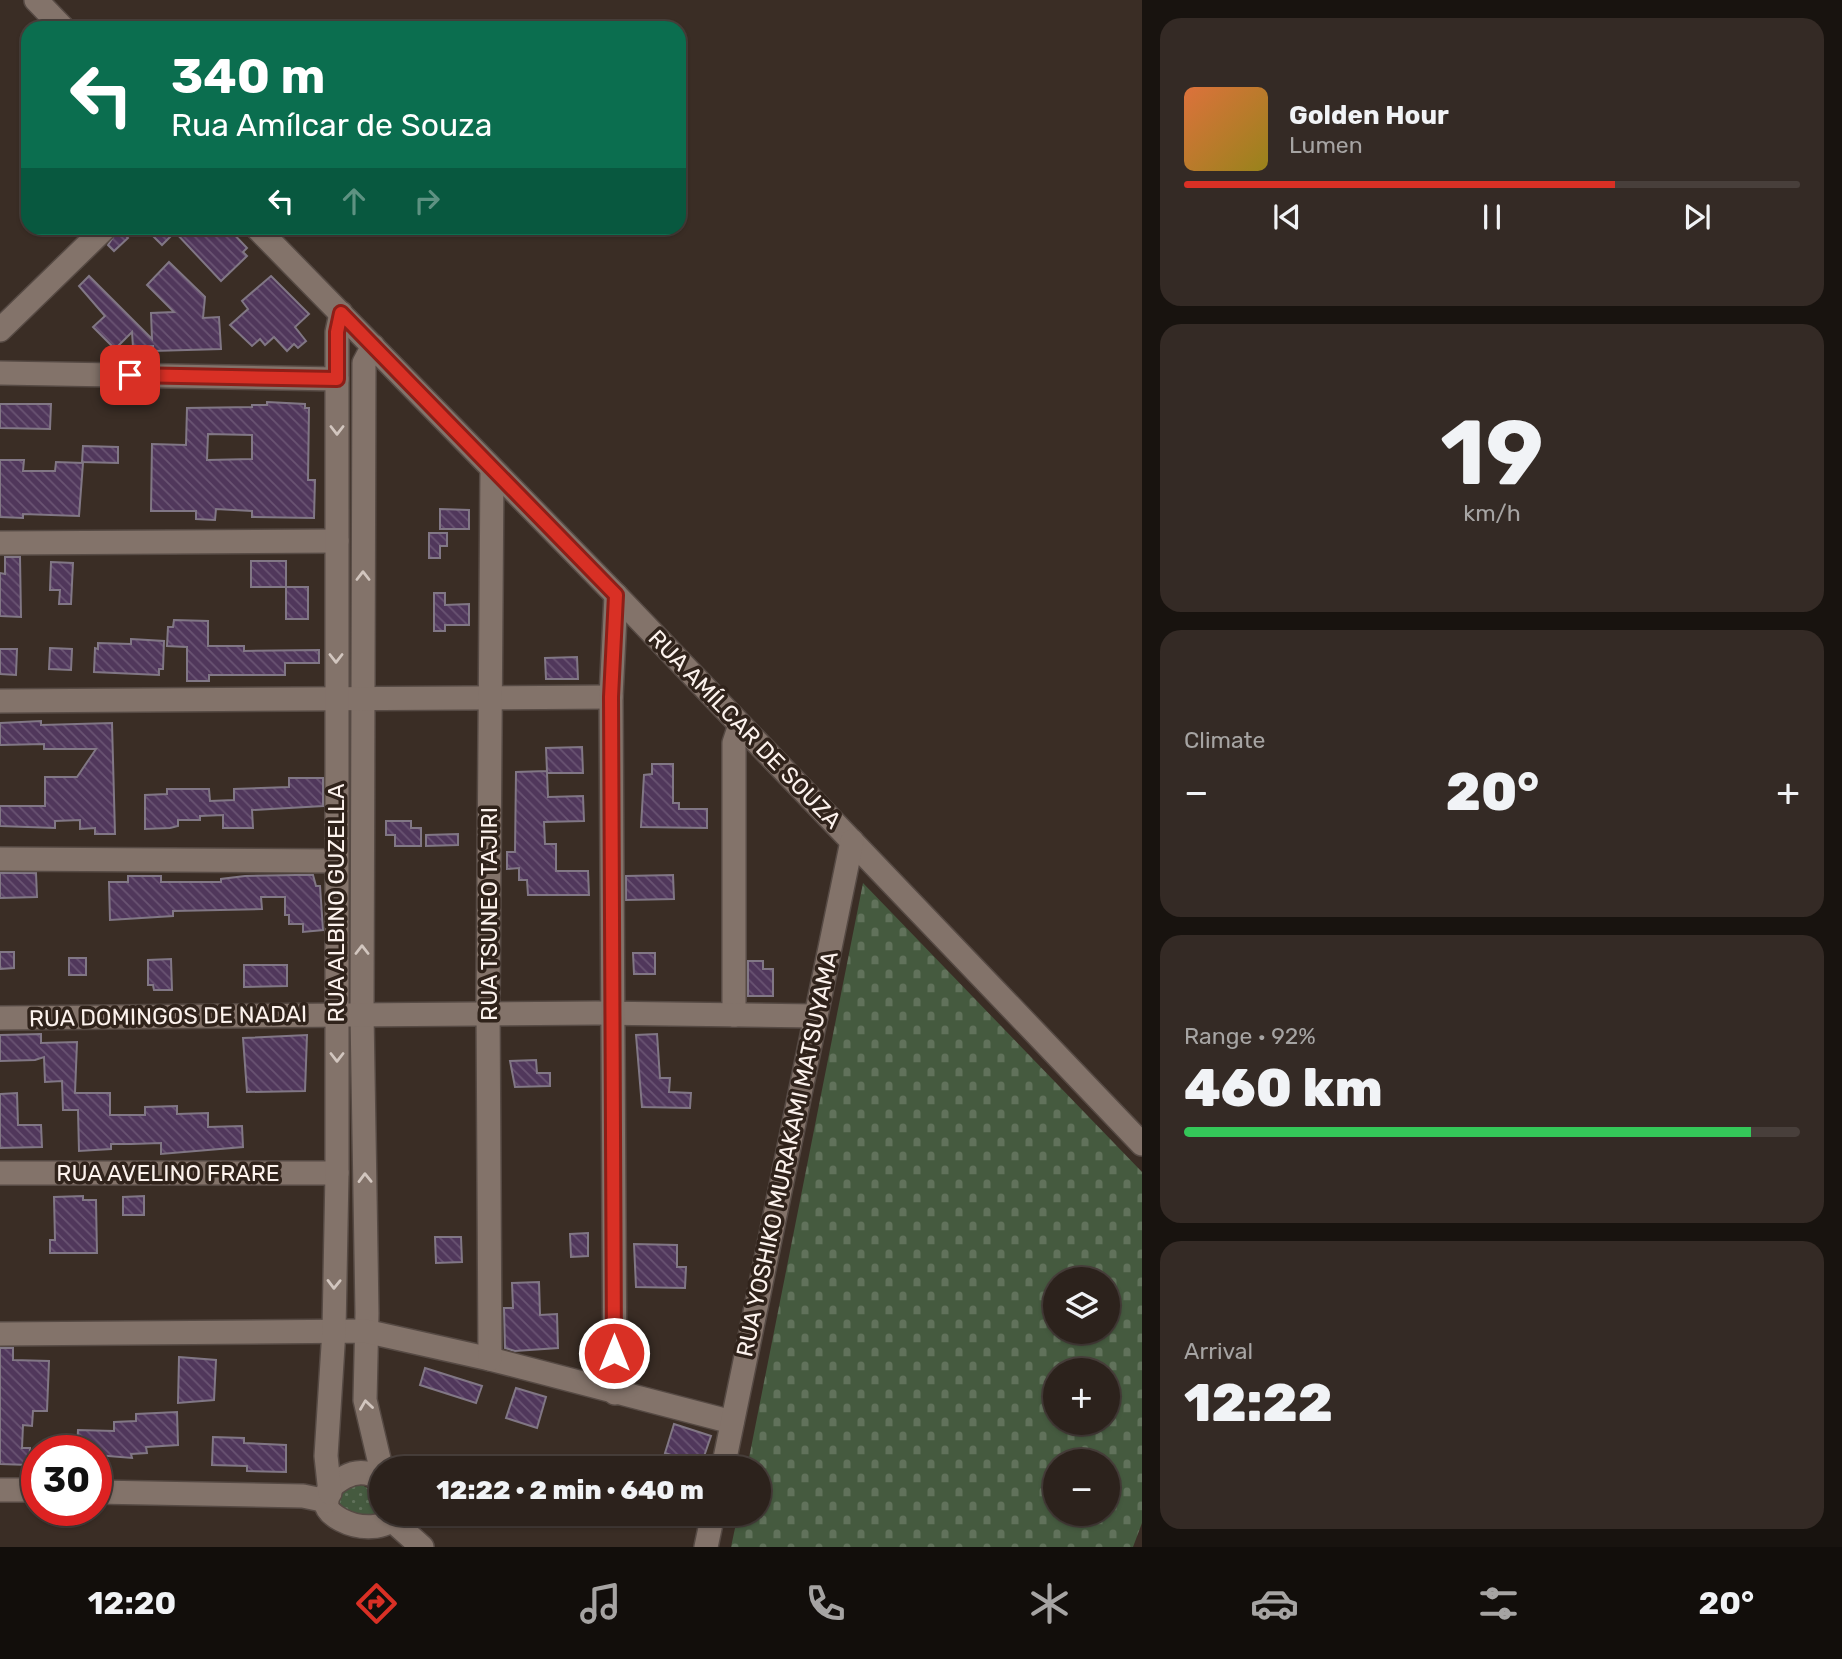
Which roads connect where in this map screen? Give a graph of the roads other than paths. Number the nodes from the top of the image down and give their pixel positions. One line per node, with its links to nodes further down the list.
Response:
1 (36, 0): 2 (street)
2 (56, 21)
3 (98, 235): 6 (street)
4 (264, 235): 5 (street, RUA AMÍLCAR DE SOUZA)
5 (341, 313): 7 (street, RUA AMÍLCAR DE SOUZA); 9 (street, RUA ALBINO GUZELLA)
6 (0, 330)
7 (373, 346): 10 (street, RUA AMÍLCAR DE SOUZA); 16 (street, RUA ALBINO GUZELLA, one-way to 7)
8 (0, 373): 9 (street)
9 (337, 379): 11 (street, RUA ALBINO GUZELLA, one-way to 11)
10 (492, 469): 13 (street, RUA AMÍLCAR DE SOUZA); 17 (street, RUA TSUNEO TAJIRI)
11 (337, 541): 12 (street); 15 (street, RUA ALBINO GUZELLA, one-way to 15)
12 (0, 542)
13 (616, 595): 14 (street); 19 (street, RUA AMÍLCAR DE SOUZA)
14 (611, 697): 17 (street); 23 (street)
15 (336, 698): 16 (street); 18 (street); 22 (street, RUA ALBINO GUZELLA)
16 (362, 698): 17 (street); 24 (street, RUA ALBINO GUZELLA, one-way to 16)
17 (491, 699): 26 (street, RUA TSUNEO TAJIRI)
18 (0, 701)
19 (740, 725): 20 (street, RUA AMÍLCAR DE SOUZA); 27 (street)
20 (852, 841): 28 (street, RUA YOSHIKO MURAKAMI MATSUYAMA); 30 (street, RUA AMÍLCAR DE SOUZA)
21 (0, 859): 22 (street)
22 (336, 861): 25 (street, RUA ALBINO GUZELLA)
23 (611, 1013): 26 (street); 27 (street); 37 (street)
24 (362, 1014): 25 (street, RUA DOMINGOS DE NADAI); 26 (street); 34 (street, RUA ALBINO GUZELLA, one-way to 24)
25 (337, 1015): 29 (street, RUA DOMINGOS DE NADAI); 32 (street, RUA ALBINO GUZELLA, one-way to 32)
26 (488, 1015): 36 (street, RUA TSUNEO TAJIRI)
27 (734, 1015): 28 (street)
28 (816, 1016): 38 (street, RUA YOSHIKO MURAKAMI MATSUYAMA)
29 (0, 1018)
30 (1142, 1144)
31 (0, 1173): 32 (street, RUA AVELINO FRARE)
32 (337, 1173): 33 (street, RUA ALBINO GUZELLA, one-way to 33)
33 (334, 1330): 34 (street); 35 (street); 45 (street, RUA ALBINO GUZELLA)
34 (365, 1331): 36 (street); 39 (street, RUA ALBINO GUZELLA, one-way to 34)
35 (0, 1334)
36 (490, 1359): 37 (street)
37 (615, 1393): 38 (street)
38 (732, 1422): 40 (street, RUA YOSHIKO MURAKAMI MATSUYAMA)
39 (378, 1456)
40 (725, 1456)
41 (369, 1474): 45 (street)
42 (0, 1490): 43 (street)
43 (21, 1490)
44 (112, 1492): 45 (street)
45 (327, 1512): 49 (street)
46 (392, 1526): 49 (street)
47 (403, 1526): 50 (street)
48 (710, 1526): 51 (street)
49 (365, 1545)
50 (422, 1547)
51 (706, 1547)

